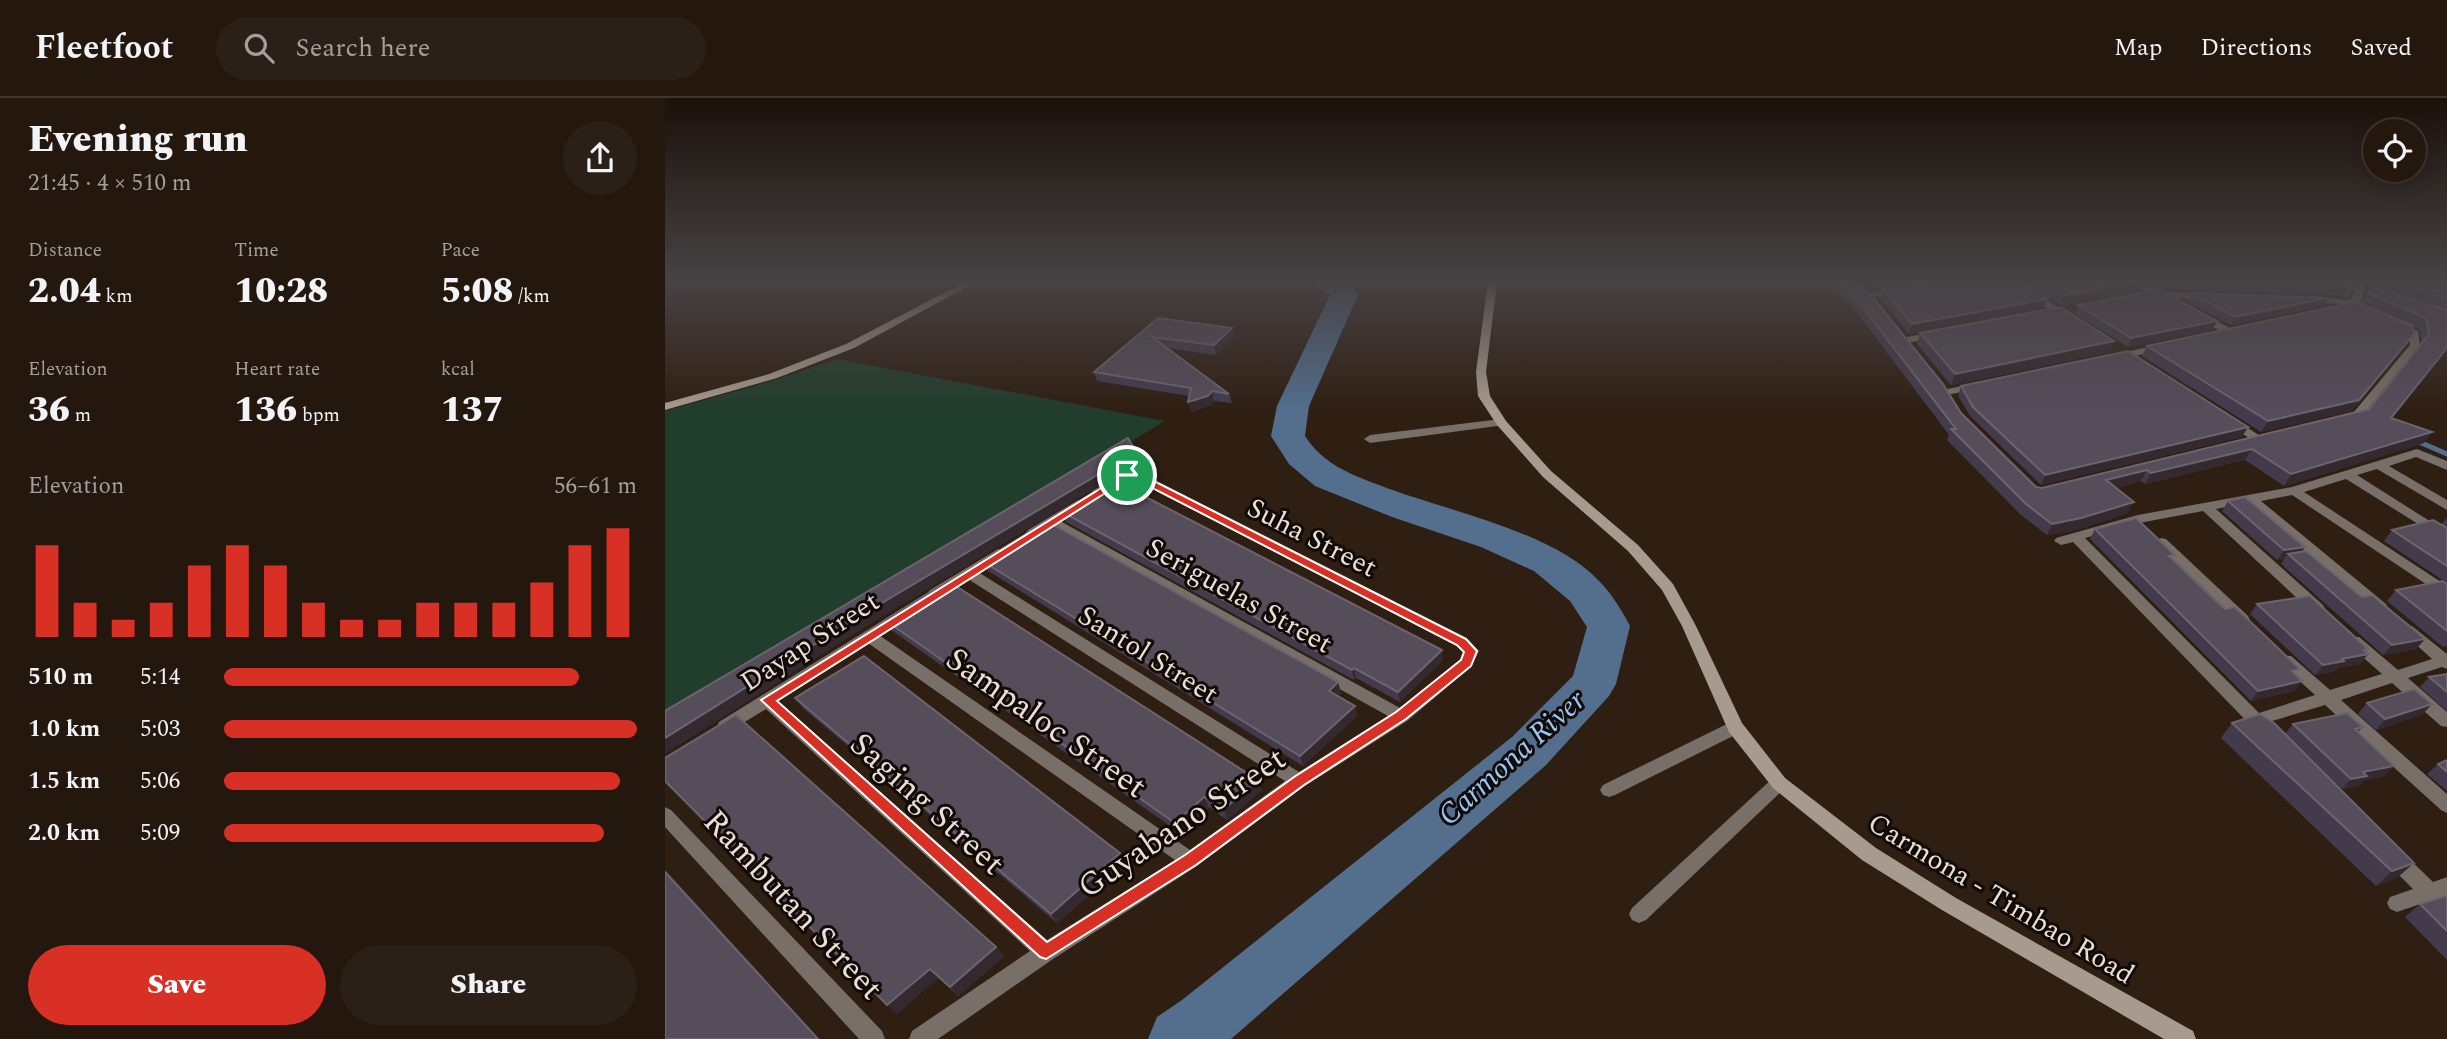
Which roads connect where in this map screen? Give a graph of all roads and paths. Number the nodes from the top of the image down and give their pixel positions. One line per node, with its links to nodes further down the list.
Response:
1 (890, 325): 17 (main road)
2 (1487, 325): 20 (main road, Carmona - Timbao Road)
3 (2217, 325): 7 (street)
4 (2398, 325): 19 (street)
5 (1896, 328): 8 (street)
6 (2244, 329): 7 (street)
7 (2230, 332): 9 (street)
8 (1943, 334)
9 (2207, 337)
10 (2107, 343): 12 (street)
11 (2171, 345): 12 (street)
12 (2126, 355): 13 (street); 14 (street)
13 (2099, 361)
14 (2137, 362)
15 (1986, 384): 16 (street)
16 (1947, 392)
17 (665, 407)
18 (2215, 411): 22 (street)
19 (2330, 422)
20 (1501, 423): 21 (street); 47 (main road, Carmona - Timbao Road)
21 (1370, 439)
22 (2237, 444)
23 (2377, 464): 24 (street); 26 (street); 30 (street)
24 (2447, 466)
25 (1127, 475): 32 (street, Dayap Street); 38 (street, Suha Street)
26 (2348, 475): 27 (street); 33 (street)
27 (2294, 491): 28 (street); 35 (street)
28 (2251, 499): 29 (street); 40 (street)
29 (2206, 506): 31 (street); 41 (street)
30 (2447, 506)
31 (2138, 519): 36 (street); 45 (street)
32 (1051, 522): 34 (street, Dayap Street); 44 (street, Seriguelas Street)
33 (2447, 538)
34 (969, 573): 37 (street, Dayap Street); 50 (street, Santol Street)
35 (2447, 593)
36 (2257, 633)
37 (868, 635): 43 (street, Dayap Street); 56 (street, Sampaloc Street)
38 (1471, 651): 44 (street, Guyabano Street)
39 (2277, 652): 42 (street)
40 (2446, 662): 41 (street)
41 (2393, 677): 42 (street); 46 (street)
42 (2327, 699): 45 (street); 53 (street)
43 (767, 700): 48 (street, Dayap Street); 61 (street, Saging Street)
44 (1401, 716): 50 (street, Guyabano Street)
45 (2256, 720): 49 (street)
46 (2447, 721)
47 (1735, 727): 51 (main road, Carmona - Timbao Road); 52 (street)
48 (711, 736)
49 (2275, 739)
50 (1299, 781): 56 (street, Guyabano Street)
51 (1779, 783): 60 (street); 64 (main road, Carmona - Timbao Road)
52 (1609, 790)
53 (2447, 805)
54 (665, 815): 62 (street, Rambutan Street)
55 (2381, 844): 57 (street)
56 (1190, 860): 61 (street, Guyabano Street)
57 (2438, 889): 58 (street); 59 (street)
58 (2397, 903)
59 (2447, 909)
60 (1639, 914)
61 (1046, 952): 63 (street, Guyabano Street)
62 (874, 1039)
63 (919, 1039)
64 (2185, 1039)

